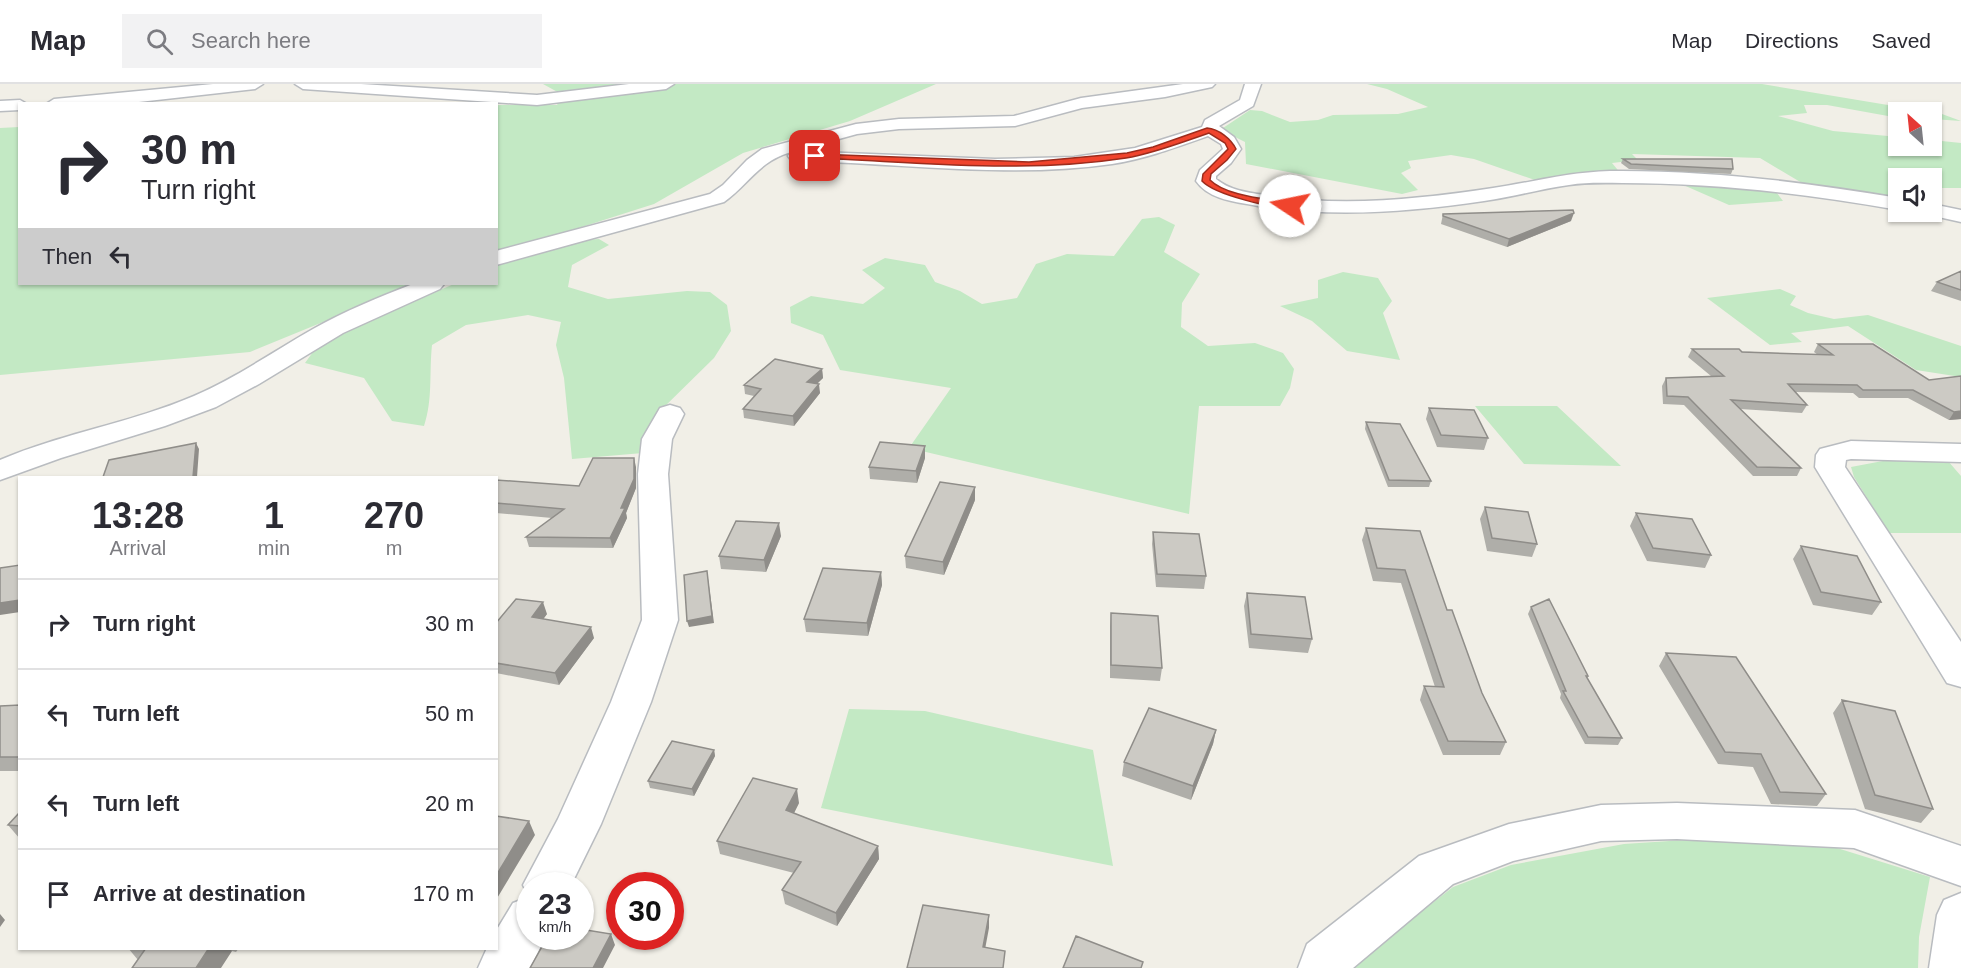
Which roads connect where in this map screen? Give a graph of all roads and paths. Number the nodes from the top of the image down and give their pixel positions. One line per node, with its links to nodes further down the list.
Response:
1 (255, 84): 6 (street)
2 (303, 84): 3 (street)
3 (666, 84)
4 (1207, 84): 10 (street)
5 (1253, 84): 9 (street)
6 (82, 102)
7 (18, 105): 8 (street)
8 (0, 106)
9 (1210, 130): 10 (street); 11 (street)
10 (757, 161): 14 (street)
11 (1888, 202)
12 (1942, 212): 13 (street)
13 (1961, 216)
14 (498, 257)
15 (430, 285): 18 (street)
16 (670, 414): 21 (street)
17 (1961, 453): 19 (street)
18 (0, 471)
19 (1961, 673)
20 (1961, 866): 25 (street)
21 (554, 872)
22 (1961, 915): 26 (street)
23 (516, 944): 24 (street)
24 (503, 968)
25 (1323, 968)
26 (1954, 968)

